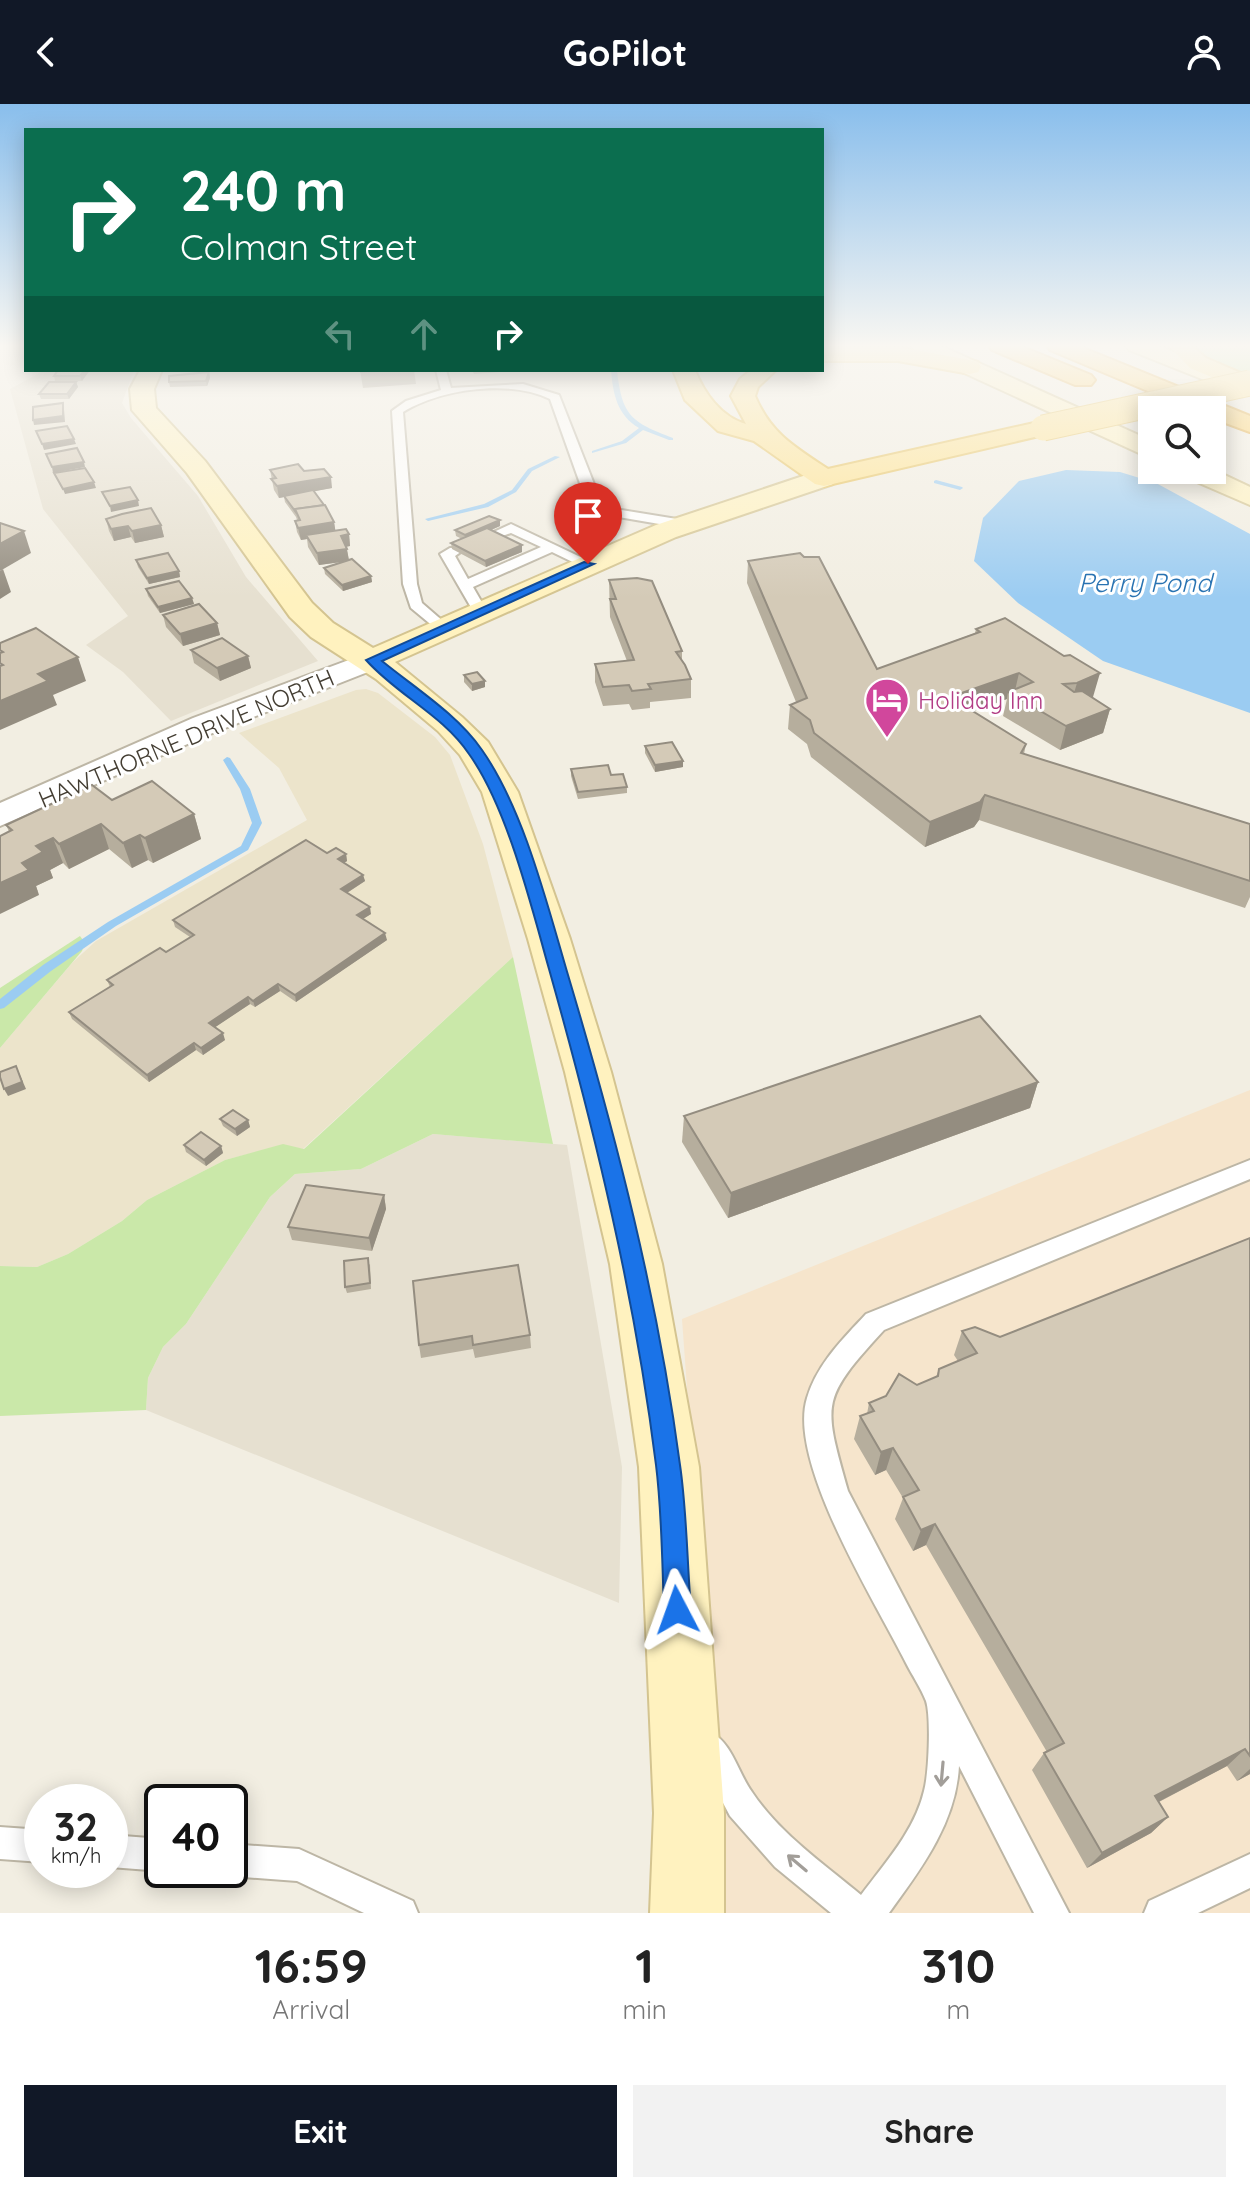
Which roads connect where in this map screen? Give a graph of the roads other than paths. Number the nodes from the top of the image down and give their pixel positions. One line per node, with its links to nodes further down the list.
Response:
1 (162, 429): 23 (street)
2 (398, 429): 22 (lane)
3 (567, 429): 13 (lane)
4 (735, 429): 8 (main road)
5 (763, 429): 8 (main road)
6 (1037, 429): 10 (main road, bridge)
7 (1105, 429): 9 (street)
8 (763, 436): 10 (main road)
9 (1138, 445)
10 (824, 478): 13 (street)
11 (1222, 484): 12 (street)
12 (1250, 497)
13 (683, 524): 19 (street)
14 (526, 535): 15 (lane); 16 (lane); 17 (lane)
15 (491, 536)
16 (506, 544)
17 (552, 547): 19 (lane); 20 (lane)
18 (470, 559): 20 (lane)
19 (588, 564): 21 (street)
20 (465, 585): 21 (lane)
21 (481, 613): 22 (street)
22 (445, 629): 23 (street)
23 (373, 660): 24 (street, HAWTHORNE DRIVE NORTH); 26 (street)
24 (0, 816)
25 (1250, 1169): 27 (lane)
26 (683, 1696): 33 (street); 34 (lane, one-way to 26)
27 (940, 1696): 35 (lane, one-way to 35); 36 (lane)
28 (0, 1843): 29 (lane)
29 (24, 1845)
30 (248, 1861): 32 (lane)
31 (1250, 1871): 37 (lane)
32 (401, 1913)
33 (687, 1913)
34 (857, 1913)
35 (869, 1913)
36 (1052, 1913)
37 (1161, 1913)

